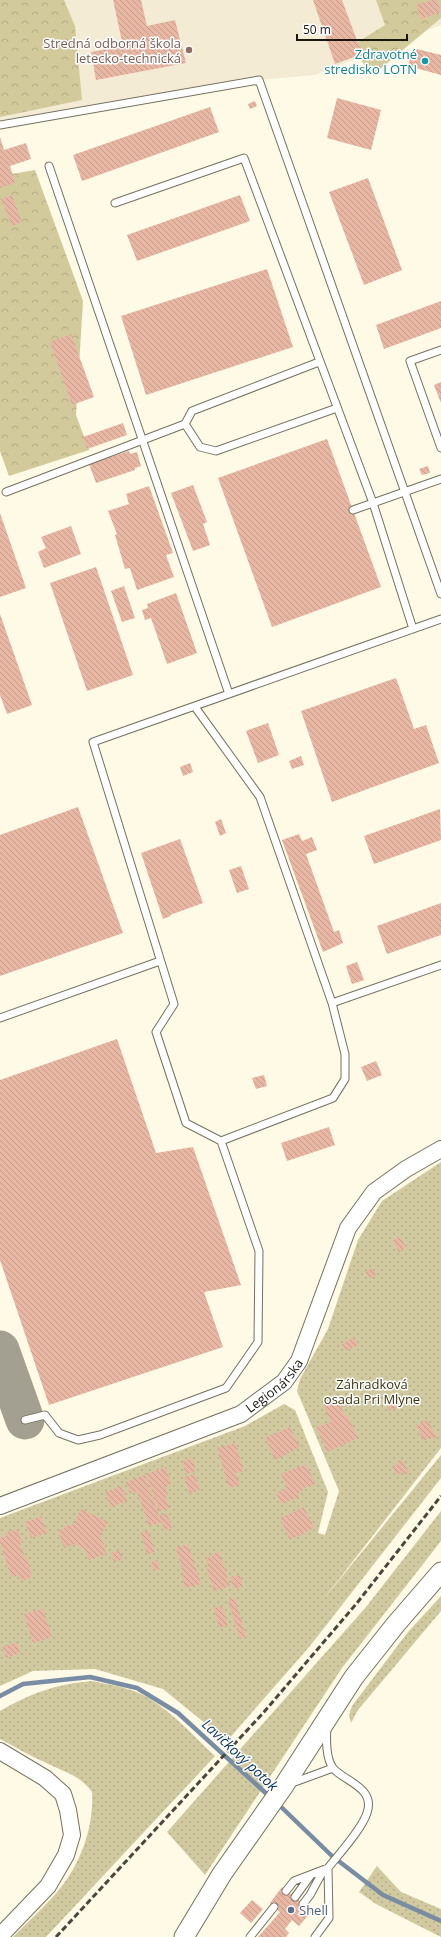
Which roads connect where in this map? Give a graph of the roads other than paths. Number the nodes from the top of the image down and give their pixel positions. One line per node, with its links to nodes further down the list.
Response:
1 (0, 125): 11 (lane)
2 (49, 166): 8 (lane)
3 (115, 203): 5 (lane)
4 (441, 350): 9 (lane)
5 (319, 362): 6 (lane); 7 (lane)
6 (337, 408): 7 (lane); 13 (lane)
7 (185, 424): 8 (lane)
8 (143, 439): 12 (lane); 18 (lane)
9 (441, 448)
10 (441, 479): 11 (lane)
11 (405, 491): 13 (lane); 15 (lane)
12 (6, 492)
13 (373, 503): 14 (lane); 17 (lane)
14 (353, 510)
15 (441, 594)
16 (441, 619): 17 (lane)
17 (413, 629): 18 (lane)
18 (229, 694): 19 (lane)
19 (195, 707): 20 (lane); 22 (lane)
20 (160, 961): 23 (lane); 24 (lane)
21 (441, 965): 22 (lane)
22 (332, 1004): 24 (lane)
23 (0, 1018)
24 (221, 1141): 26 (lane)
25 (441, 1149): 27 (street, Legionárska)
26 (25, 1420)
27 (0, 1506)
28 (441, 1572): 29 (main road)
29 (328, 1717): 31 (lane); 32 (main road)
30 (0, 1751): 39 (street)
31 (333, 1768): 32 (lane); 33 (lane)
32 (283, 1787): 40 (main road)
33 (325, 1870): 34 (lane); 37 (lane); 42 (lane)
34 (311, 1875): 35 (lane); 36 (lane)
35 (286, 1891)
36 (294, 1897)
37 (303, 1904)
38 (277, 1916): 41 (lane)
39 (0, 1936)
40 (184, 1937)
41 (250, 1937)
42 (315, 1937)

